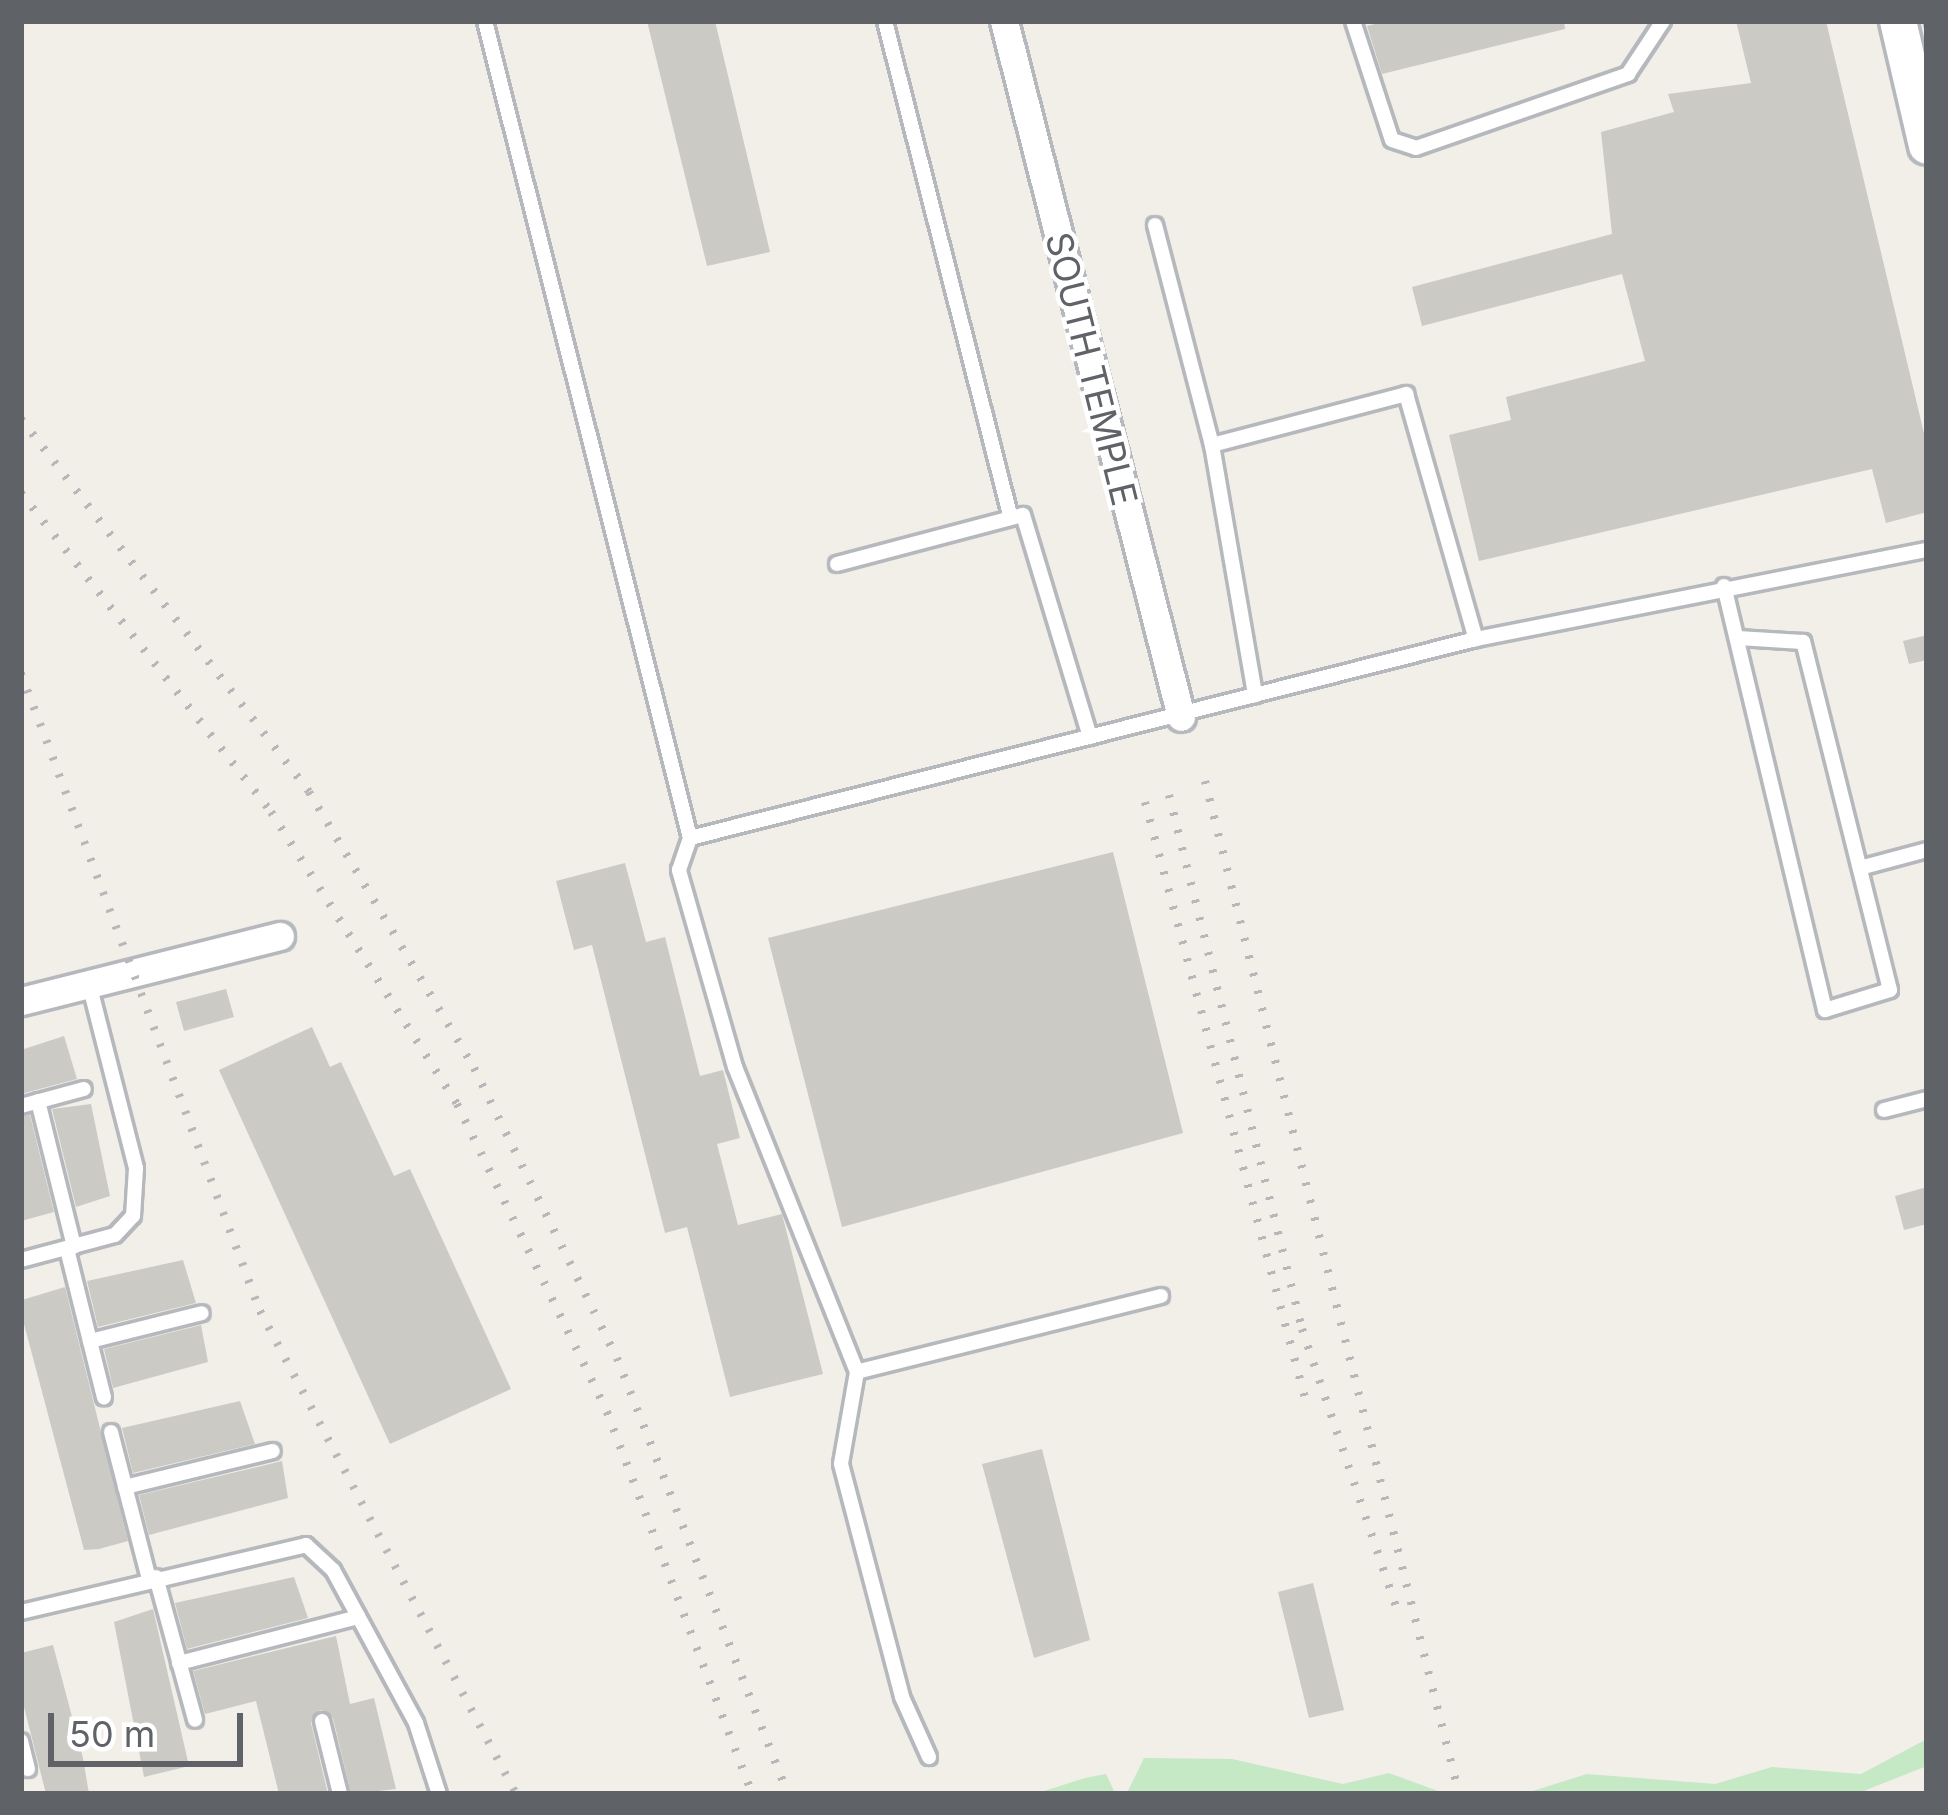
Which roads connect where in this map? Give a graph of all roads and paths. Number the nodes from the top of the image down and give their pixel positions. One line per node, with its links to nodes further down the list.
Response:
1 (485, 21): 19 (lane)
2 (884, 21): 10 (lane)
3 (1004, 21): 17 (street, SOUTH TEMPLE)
4 (1353, 21): 5 (lane)
5 (1663, 21)
6 (1898, 21): 7 (main road)
7 (1927, 146)
8 (1155, 225): 9 (lane)
9 (1212, 445): 15 (lane); 16 (lane)
10 (1009, 511): 12 (lane); 18 (lane)
11 (1927, 550): 13 (lane)
12 (838, 564)
13 (1724, 586): 14 (lane); 15 (lane)
14 (1737, 638): 21 (lane); 21 (lane)
15 (1476, 640): 16 (lane)
16 (1255, 695): 17 (lane)
17 (1181, 717): 18 (lane)
18 (1090, 737): 19 (lane)
19 (690, 838): 35 (lane)
20 (1927, 850): 21 (lane)
21 (1860, 868)
22 (280, 936): 23 (street)
23 (89, 984): 24 (street); 30 (lane)
24 (21, 1001)
25 (84, 1089): 27 (lane)
26 (1927, 1099): 29 (lane)
27 (38, 1102): 28 (lane); 30 (lane)
28 (21, 1106)
29 (1884, 1110)
30 (70, 1248): 31 (lane); 34 (lane)
31 (21, 1260)
32 (1161, 1296): 35 (lane)
33 (202, 1313): 34 (lane)
34 (90, 1340): 36 (lane)
35 (857, 1372): 47 (lane)
36 (104, 1397)
37 (111, 1432): 39 (lane)
38 (273, 1451): 39 (lane)
39 (125, 1487): 40 (lane)
40 (153, 1578): 41 (lane); 42 (lane); 43 (lane)
41 (21, 1612)
42 (358, 1617): 43 (lane); 50 (lane)
43 (179, 1663): 44 (lane)
44 (195, 1720)
45 (322, 1720): 49 (lane)
46 (21, 1741): 48 (lane)
47 (929, 1757)
48 (28, 1769)
49 (340, 1794)
50 (439, 1794)

